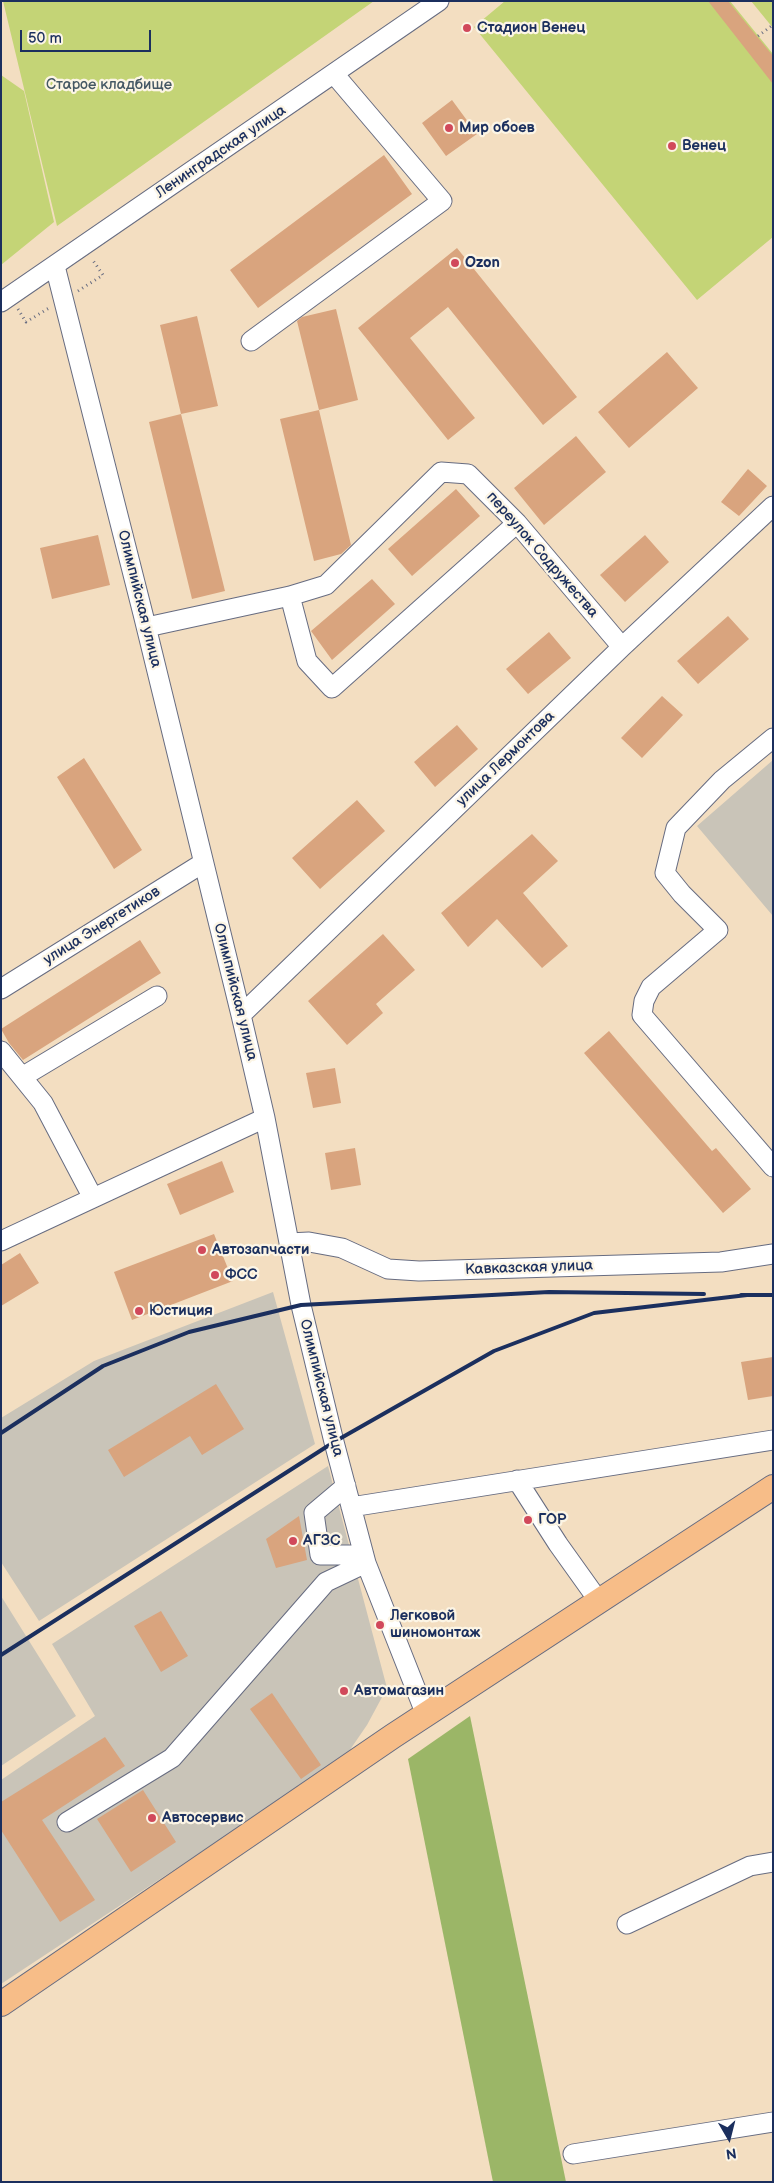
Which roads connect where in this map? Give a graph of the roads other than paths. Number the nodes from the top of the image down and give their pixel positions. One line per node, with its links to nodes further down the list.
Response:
1 (439, 1): 2 (street, Ленинградская улица)
2 (334, 74): 3 (street, Ленинградская улица); 5 (street)
3 (54, 266): 4 (street, Ленинградская улица); 9 (street, Олимпийская улица)
4 (1, 302)
5 (252, 341)
6 (773, 506): 10 (street, улица Лермонтова)
7 (517, 523): 8 (street, переулок Содружества); 8 (street); 10 (street, переулок Содружества)
8 (290, 596): 9 (street, переулок Содружества)
9 (147, 628): 12 (street, Олимпийская улица)
10 (622, 647): 15 (street, улица Лермонтова)
11 (773, 738): 19 (street)
12 (204, 863): 13 (street, улица Энергетиков); 15 (street, Олимпийская улица)
13 (1, 989)
14 (157, 996): 17 (street)
15 (241, 1015): 18 (street, Олимпийская улица)
16 (1, 1051): 17 (street)
17 (22, 1077): 20 (street)
18 (265, 1118): 20 (street); 22 (street, Олимпийская улица)
19 (773, 1167)
20 (93, 1198): 21 (street)
21 (1, 1241)
22 (289, 1242): 23 (street, Кавказская улица); 26 (street, Олимпийская улица)
23 (773, 1254)
24 (773, 1440): 25 (street)
25 (517, 1480): 28 (street); 30 (street)
26 (346, 1486): 28 (street, Олимпийская улица); 29 (street)
27 (773, 1486): 30 (main road)
28 (351, 1507): 29 (street, Олимпийская улица)
29 (365, 1559): 31 (street, Олимпийская улица); 32 (street)
30 (598, 1600): 31 (main road)
31 (426, 1714): 35 (main road)
32 (67, 1822)
33 (773, 1862): 34 (street)
34 (627, 1924)
35 (1, 2004)
36 (773, 2122): 37 (street)
37 (573, 2154)

